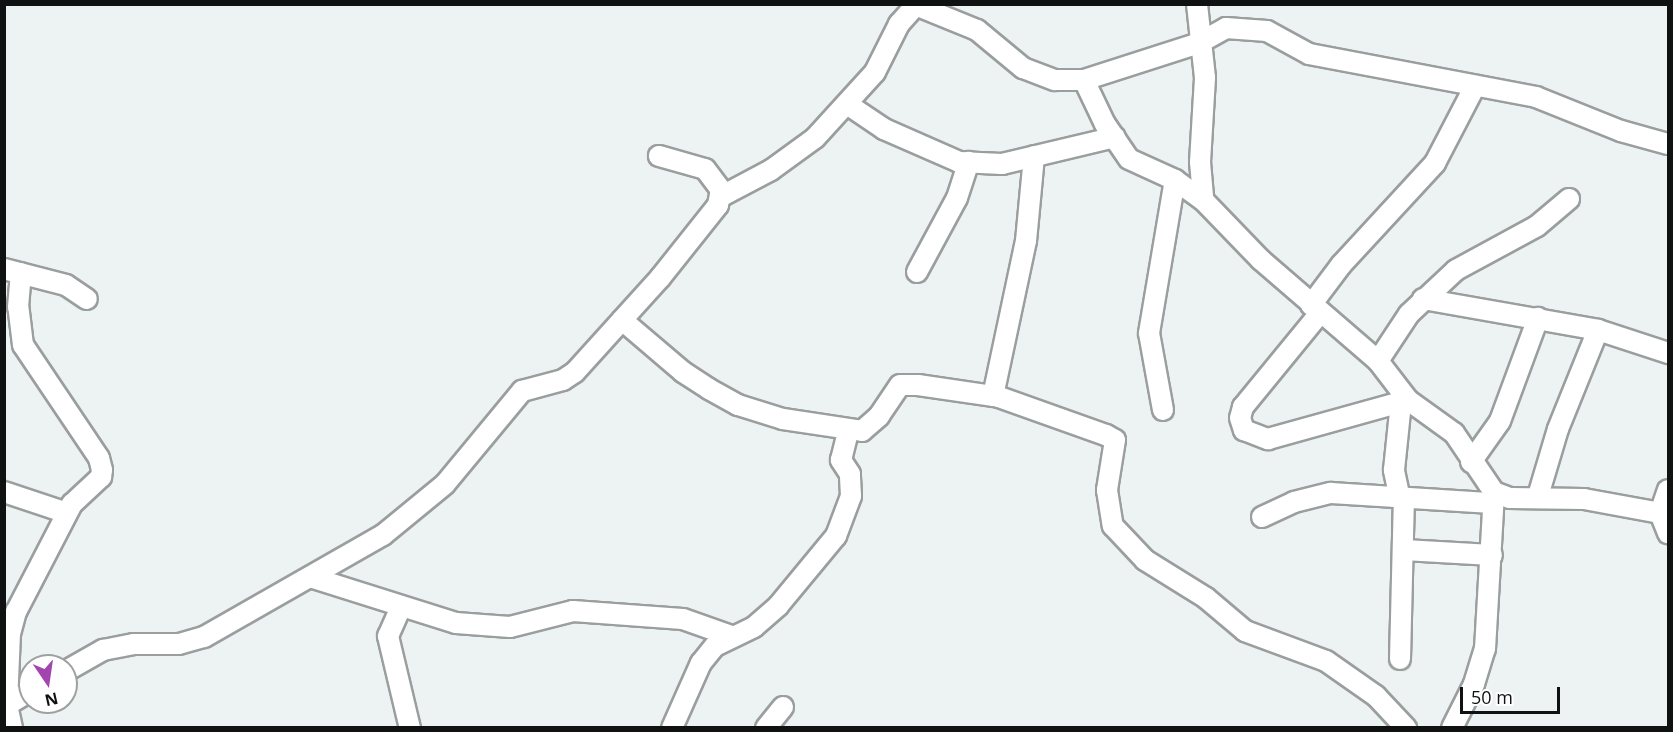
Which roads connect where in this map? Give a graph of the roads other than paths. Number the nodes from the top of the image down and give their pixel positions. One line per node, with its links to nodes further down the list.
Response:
1 (1197, 4): 3 (street)
2 (914, 5): 4 (street); 6 (street)
3 (1199, 43): 4 (street); 5 (street); 15 (street)
4 (1084, 80): 7 (street)
5 (1475, 86): 8 (street); 20 (street)
6 (847, 104): 11 (street); 13 (street)
7 (1115, 137): 10 (street); 12 (street)
8 (1668, 144)
9 (659, 156): 13 (street)
10 (1034, 156): 11 (street); 26 (street)
11 (969, 162): 17 (street)
12 (1175, 180): 15 (street); 28 (street)
13 (720, 197): 22 (street)
14 (1569, 199): 19 (street)
15 (1203, 200): 20 (street)
16 (13, 271): 18 (street); 36 (street)
17 (917, 272)
18 (87, 299)
19 (1423, 299): 21 (street); 25 (street)
20 (1316, 309): 25 (street); 27 (street)
21 (1538, 318): 23 (street); 30 (street)
22 (622, 320): 29 (street); 42 (street)
23 (1598, 330): 24 (street); 33 (street)
24 (1668, 353)
25 (1378, 361): 27 (street)
26 (993, 396): 29 (street); 56 (street)
27 (1404, 401): 30 (street); 35 (street)
28 (1163, 410)
29 (848, 431): 46 (street)
30 (1471, 462): 34 (street)
31 (1668, 489): 37 (street)
32 (4, 492): 36 (street)
33 (1538, 496): 34 (street); 37 (street)
34 (1493, 497): 35 (street); 41 (street)
35 (1402, 499): 38 (street); 40 (street)
36 (67, 513): 43 (street)
37 (1660, 513): 39 (street)
38 (1262, 517)
39 (1668, 533)
40 (1404, 550): 41 (street); 47 (street)
41 (1492, 555): 57 (street)
42 (310, 577): 45 (street); 48 (street)
43 (25, 592): 44 (street); 50 (street)
44 (4, 593)
45 (401, 607): 46 (street); 53 (street)
46 (731, 636): 54 (street)
47 (1400, 659)
48 (78, 664)
49 (18, 699): 50 (street)
50 (7, 705): 52 (street)
51 (783, 707): 55 (street)
52 (12, 728)
53 (410, 728)
54 (672, 728)
55 (766, 728)
56 (1406, 728)
57 (1452, 728)

